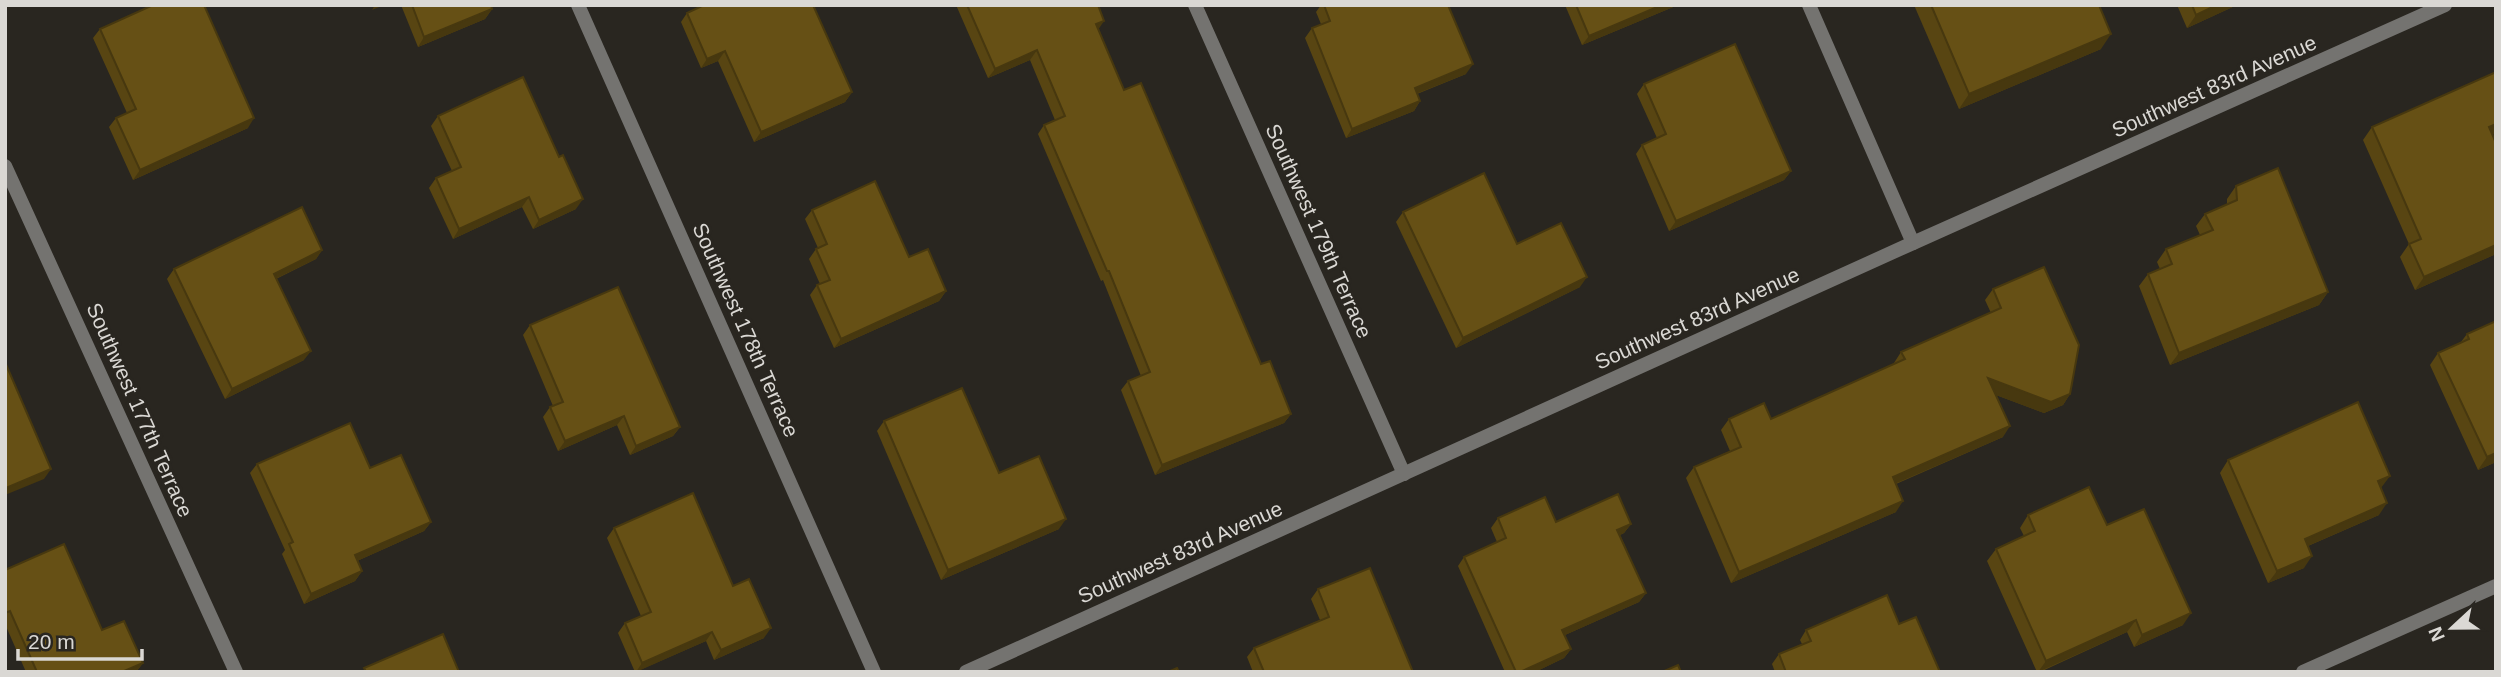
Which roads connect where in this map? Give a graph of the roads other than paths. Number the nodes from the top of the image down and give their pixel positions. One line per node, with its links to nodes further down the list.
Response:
1 (578, 5): 10 (street, Southwest 178th Terrace)
2 (1195, 5): 7 (street, Southwest 179th Terrace)
3 (1809, 5): 6 (street)
4 (2445, 5): 6 (street, Southwest 83rd Avenue)
5 (5, 166): 9 (street, Southwest 177th Terrace)
6 (1913, 243): 7 (street, Southwest 83rd Avenue)
7 (1404, 474): 11 (street, Southwest 83rd Avenue)
8 (2496, 586): 12 (street)
9 (236, 672)
10 (874, 672)
11 (967, 672)
12 (2303, 672)

